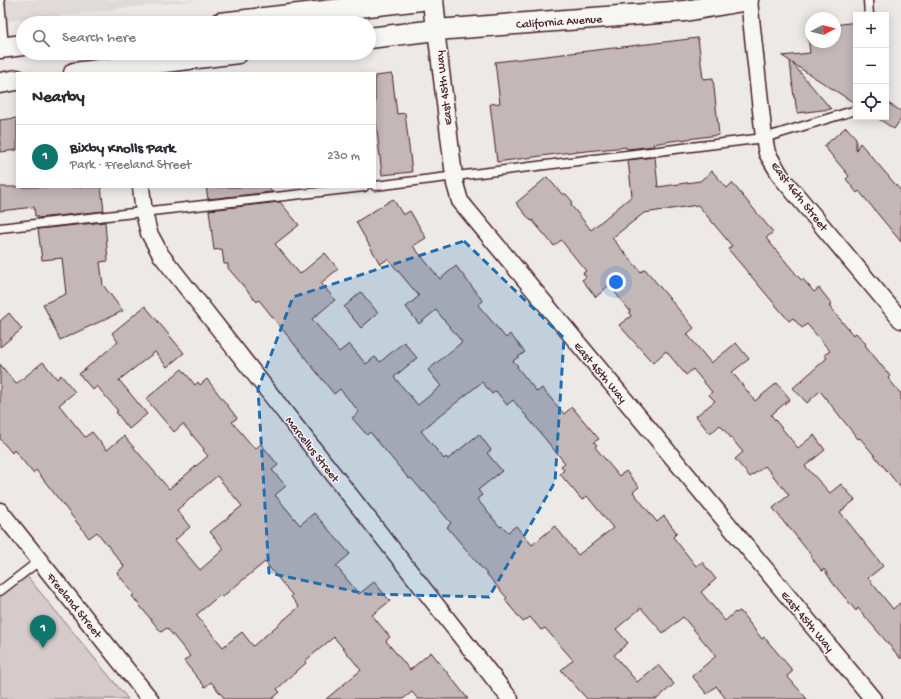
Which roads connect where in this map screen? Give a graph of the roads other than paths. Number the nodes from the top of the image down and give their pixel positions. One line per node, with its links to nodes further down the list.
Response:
1 (0, 0): 10 (lane)
2 (420, 0): 7 (street)
3 (433, 0): 8 (street, East 45th Way)
4 (749, 0): 8 (street, California Avenue); 17 (street, East 46th Street)
5 (868, 0): 6 (lane)
6 (869, 12)
7 (281, 16)
8 (436, 30): 9 (street, California Avenue); 18 (street, East 45th Way)
9 (376, 37)
10 (9, 47)
11 (167, 60): 12 (street)
12 (126, 64): 13 (street)
13 (80, 72)
14 (16, 80): 15 (street)
15 (0, 83)
16 (853, 111): 17 (lane)
17 (764, 138): 18 (lane); 24 (street, East 46th Street)
18 (454, 176): 19 (lane); 30 (street, East 45th Way)
19 (376, 186)
20 (141, 188): 22 (street, Marcellus Street)
21 (356, 188): 22 (lane)
22 (144, 213): 23 (lane); 29 (street, Marcellus Street)
23 (0, 228)
24 (901, 320)
25 (0, 511): 26 (street, Freeland Street)
26 (39, 561): 27 (lane); 28 (street, Freeland Street)
27 (0, 591)
28 (150, 699)
29 (510, 699)
30 (873, 699)

